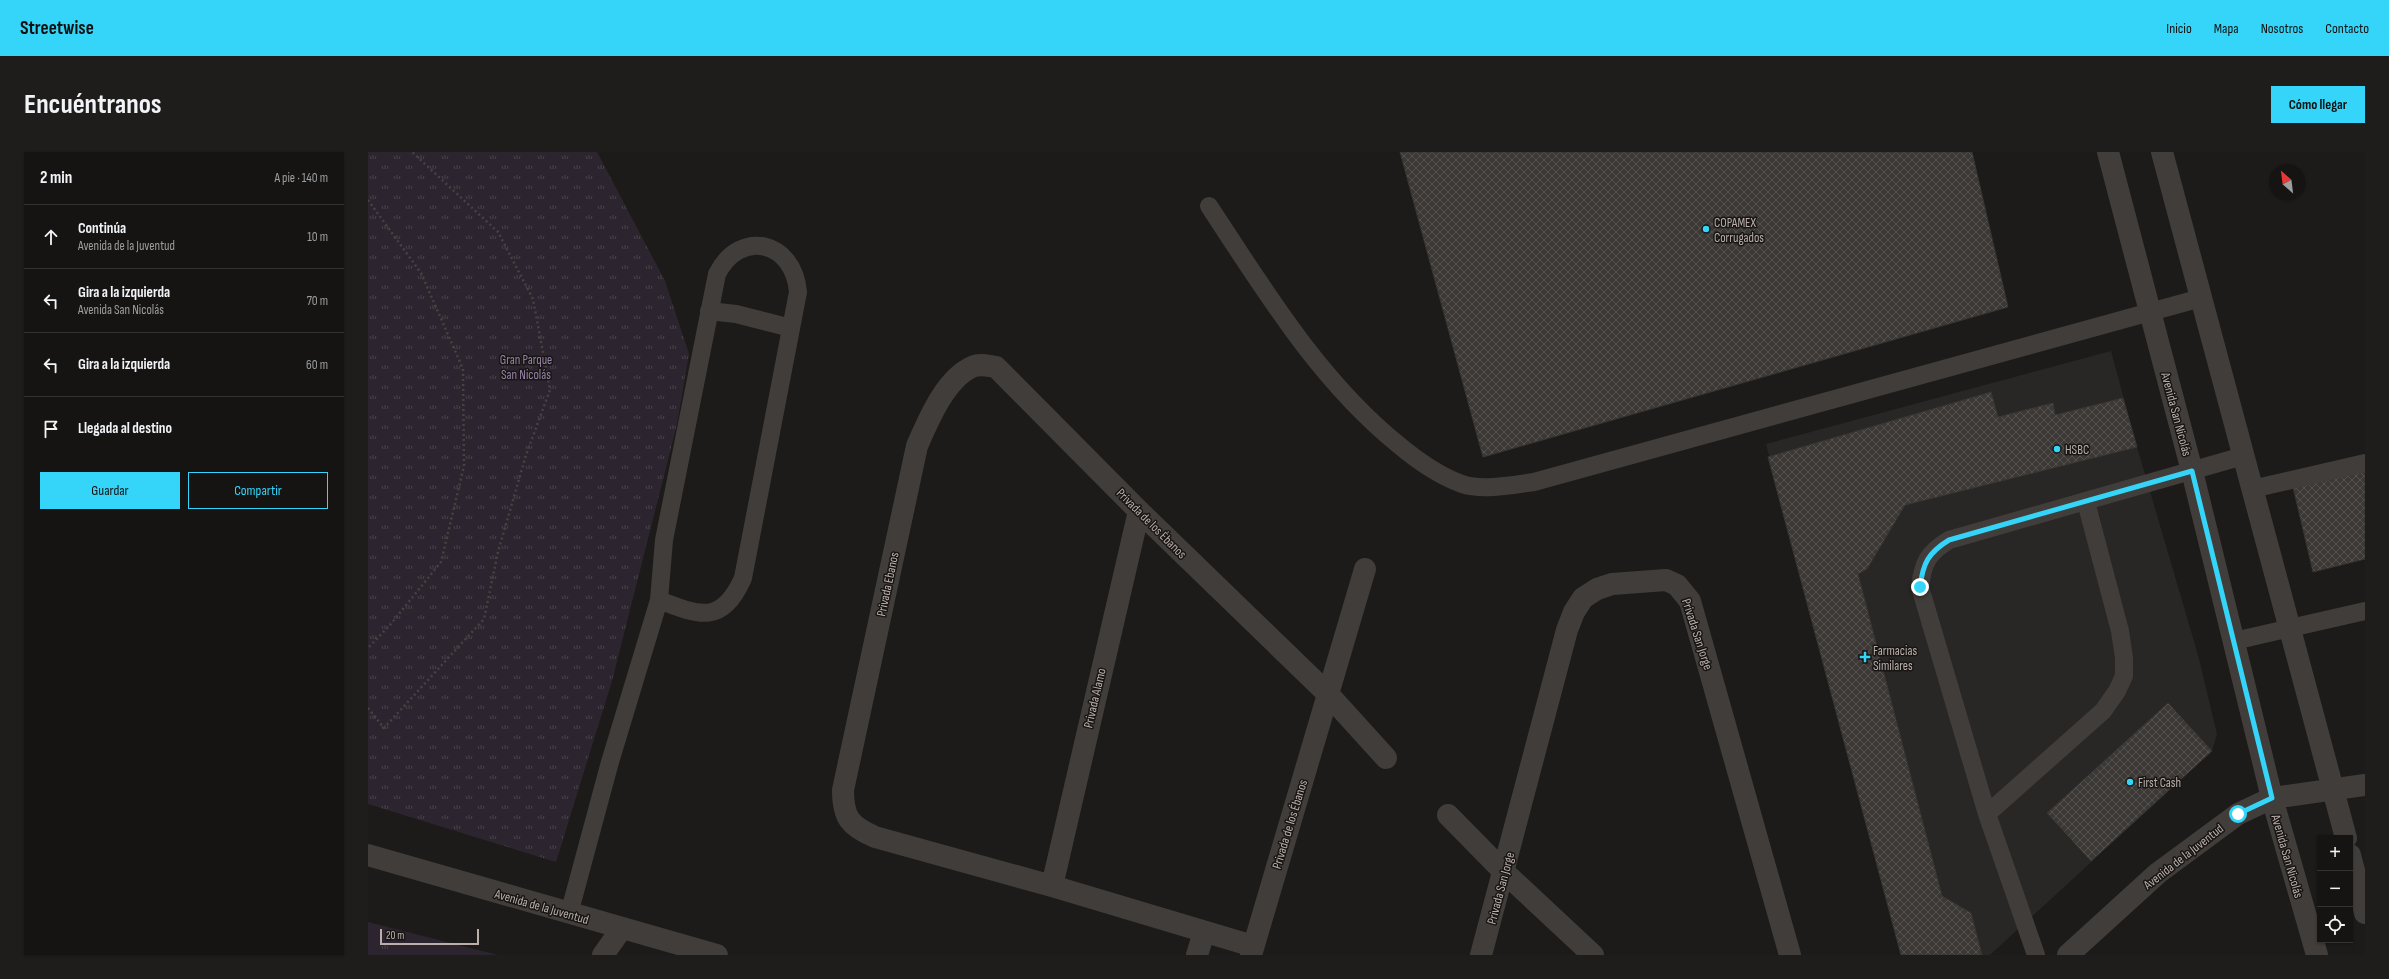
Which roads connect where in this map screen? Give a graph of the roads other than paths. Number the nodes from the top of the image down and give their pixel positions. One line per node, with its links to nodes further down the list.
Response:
1 (2108, 152): 6 (street, Avenida San Nicolás)
2 (2162, 152): 4 (street)
3 (1209, 206): 6 (lane)
4 (2201, 298): 6 (lane); 9 (street)
5 (709, 312): 7 (lane); 7 (lane); 16 (lane)
6 (2151, 312): 11 (street, Avenida San Nicolás)
7 (791, 328): 16 (lane)
8 (973, 366): 14 (street, Privada de los Ébanos); 31 (street, Privada Ebanos)
9 (2243, 456): 11 (lane); 12 (street)
10 (2365, 463): 12 (lane)
11 (2192, 471): 13 (lane); 19 (street, Avenida San Nicolás)
12 (2252, 489): 18 (street)
13 (2086, 502): 25 (lane); 25 (lane)
14 (1139, 511): 20 (street, Privada de los Ébanos); 31 (street, Privada Alamo)
15 (1365, 569): 20 (street, Privada de los Ébanos)
16 (659, 600): 33 (lane)
17 (2365, 611): 18 (lane)
18 (2290, 628): 19 (lane); 23 (street)
19 (2234, 641): 24 (street, Avenida San Nicolás)
20 (1328, 694): 21 (street, Privada de los Ébanos); 37 (street, Privada de los Ébanos)
21 (1386, 758)
22 (2365, 785): 23 (street, Avenida de la Juventud)
23 (2333, 788): 24 (street, Avenida de la Juventud); 27 (street)
24 (2272, 798): 45 (street, Avenida de la Juventud); 46 (street, Avenida San Nicolás)
25 (1987, 814): 44 (lane)
26 (1448, 815): 30 (street)
27 (2345, 835)
28 (368, 855): 33 (street, Avenida de la Juventud)
29 (2353, 867): 32 (street)
30 (1504, 872): 41 (street, Privada San Jorge); 42 (street); 43 (street, Privada San Jorge)
31 (1052, 886): 35 (street)
32 (2365, 913)
33 (569, 914): 34 (street, Avenida de la Juventud)
34 (622, 928): 36 (street, Avenida de la Juventud); 38 (street)
35 (1204, 932): 37 (street); 40 (street)
36 (685, 950): 39 (street, Avenida de la Juventud)
37 (1252, 951)
38 (603, 955)
39 (717, 955)
40 (1197, 955)
41 (1481, 955)
42 (1593, 955)
43 (1790, 955)
44 (2036, 955)
45 (2068, 955)
46 (2316, 955)

